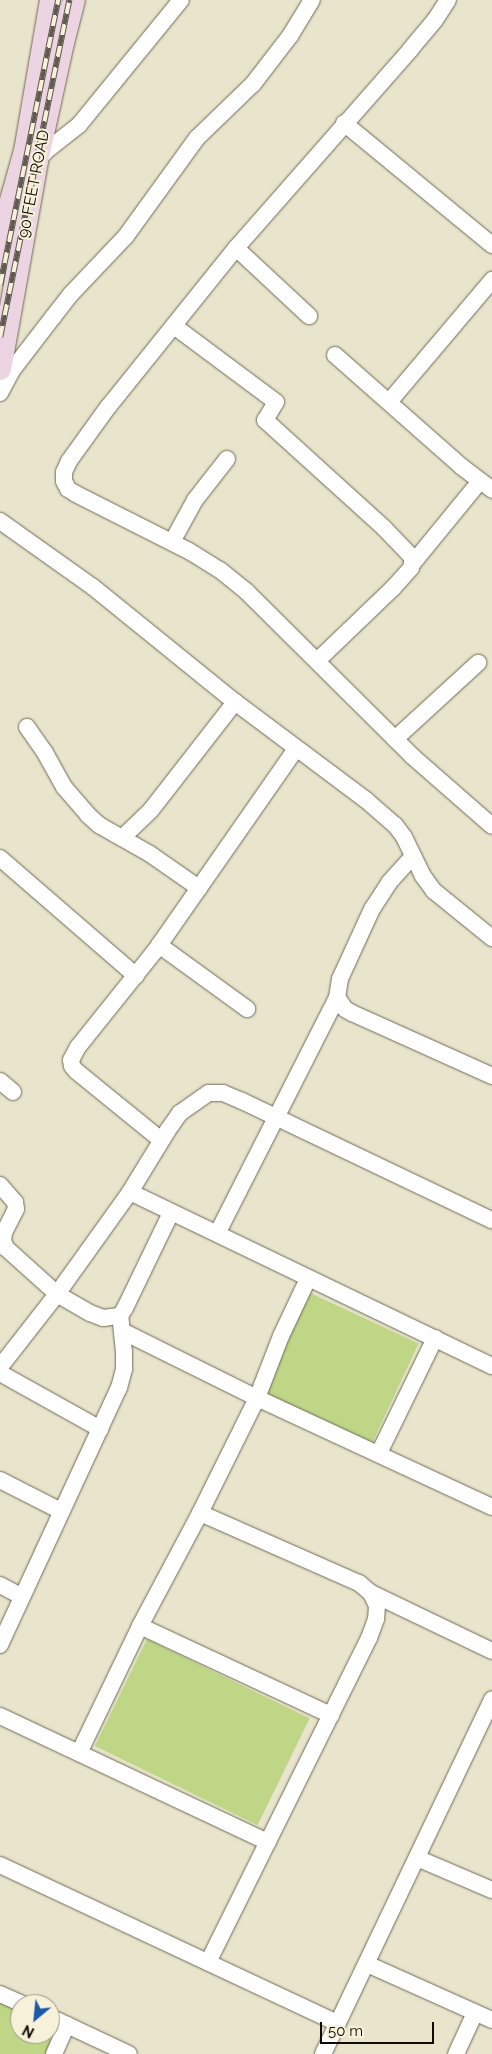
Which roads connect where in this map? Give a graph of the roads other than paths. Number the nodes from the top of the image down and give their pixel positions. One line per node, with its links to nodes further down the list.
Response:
1 (51, 0): 8 (main road, 90 FEET ROAD)
2 (74, 0): 7 (main road, 90 FEET ROAD)
3 (181, 0): 7 (street)
4 (312, 0): 17 (street)
5 (448, 0): 6 (street)
6 (344, 124): 9 (street); 10 (street)
7 (37, 161): 16 (main road, 90 FEET ROAD)
8 (4, 215): 11 (main road, 90 FEET ROAD)
9 (492, 245)
10 (236, 248): 13 (street); 14 (street)
11 (0, 258)
12 (492, 280): 18 (street)
13 (309, 316)
14 (174, 326): 22 (street); 23 (street)
15 (335, 355): 18 (street)
16 (0, 368)
17 (0, 393)
18 (389, 402): 20 (street)
19 (227, 459): 22 (street)
20 (486, 485): 23 (street)
21 (0, 521): 26 (street)
22 (172, 542): 24 (street)
23 (413, 563): 24 (street)
24 (317, 661): 28 (street)
25 (478, 663): 28 (street)
26 (235, 702): 29 (street); 31 (street)
27 (27, 727): 31 (street)
28 (395, 740): 30 (street)
29 (296, 749): 32 (street); 34 (street)
30 (491, 822)
31 (122, 838): 34 (street)
32 (413, 856): 35 (street); 38 (street)
33 (0, 858): 37 (street)
34 (199, 888): 36 (street)
35 (492, 938)
36 (159, 945): 37 (street); 39 (street)
37 (136, 976): 44 (street)
38 (337, 997): 40 (street); 43 (street)
39 (247, 1009)
40 (492, 1076)
41 (0, 1081): 42 (street)
42 (13, 1092)
43 (276, 1117): 44 (street); 48 (street); 49 (street)
44 (161, 1140): 46 (street)
45 (0, 1185): 51 (street)
46 (130, 1192): 47 (street); 51 (street)
47 (171, 1213): 49 (street); 52 (street)
48 (492, 1220)
49 (218, 1232): 50 (street)
50 (308, 1279): 53 (street); 57 (street)
51 (58, 1294): 52 (street); 55 (street)
52 (121, 1324): 57 (street); 58 (street)
53 (435, 1338): 54 (street); 59 (street)
54 (492, 1366)
55 (0, 1367)
56 (0, 1373): 58 (street)
57 (257, 1398): 59 (street); 63 (street)
58 (100, 1429): 62 (street)
59 (379, 1453): 61 (street)
60 (0, 1480): 62 (street)
61 (492, 1506)
62 (61, 1511): 66 (street)
63 (200, 1513): 65 (street); 67 (street)
64 (0, 1585): 66 (street)
65 (371, 1593): 69 (street); 71 (street)
66 (21, 1596): 68 (street)
67 (140, 1626): 71 (street); 73 (street)
68 (0, 1645)
69 (492, 1651)
70 (492, 1699): 75 (street)
71 (331, 1714): 74 (street)
72 (0, 1716): 73 (street)
73 (79, 1753): 74 (street)
74 (268, 1842): 78 (street)
75 (417, 1858): 77 (street); 79 (street)
76 (0, 1865): 78 (street)
77 (492, 1890)
78 (208, 1962): 83 (street)
79 (366, 1964): 80 (street); 83 (street)
80 (475, 2013): 81 (street); 88 (street)
81 (492, 2020)
82 (60, 2022): 84 (street)
83 (338, 2023): 87 (street)
84 (67, 2025): 85 (street); 86 (street)
85 (54, 2054)
86 (129, 2054)
87 (323, 2054)
88 (456, 2054)

